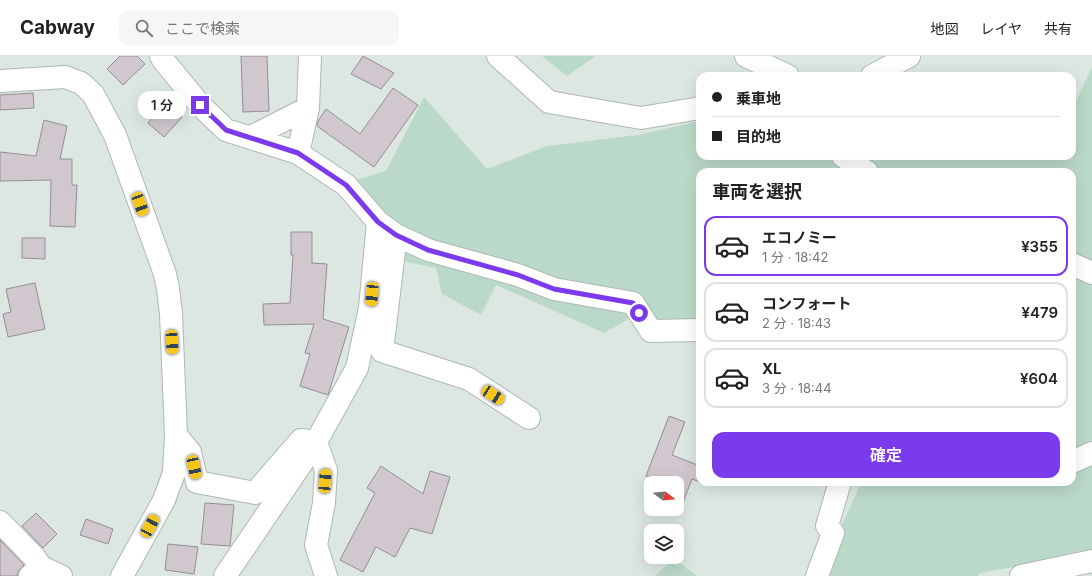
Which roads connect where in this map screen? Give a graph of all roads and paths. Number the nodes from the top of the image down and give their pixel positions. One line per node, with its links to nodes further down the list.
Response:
1 (161, 56): 11 (street)
2 (310, 56): 9 (street)
3 (498, 56): 10 (street)
4 (746, 56): 6 (street)
5 (909, 56): 7 (street)
6 (780, 72)
7 (879, 72)
8 (0, 80): 21 (street)
9 (308, 108): 11 (street); 12 (street)
10 (696, 109)
11 (251, 137): 12 (street)
12 (298, 153): 15 (street)
13 (850, 160): 14 (street)
14 (861, 168)
15 (378, 222): 16 (street); 22 (street)
16 (396, 235): 19 (street); 20 (street)
17 (1076, 266): 18 (street)
18 (1092, 273)
19 (696, 330)
20 (529, 418)
21 (176, 435): 22 (street); 30 (street)
22 (316, 442): 31 (street); 32 (street)
23 (1092, 453): 24 (street)
24 (1076, 460)
25 (839, 486): 33 (street)
26 (0, 522): 28 (street)
27 (1092, 562): 34 (street)
28 (36, 571): 29 (street)
29 (61, 576)
30 (122, 576)
31 (225, 576)
32 (326, 576)
33 (817, 576)
34 (1021, 576)

